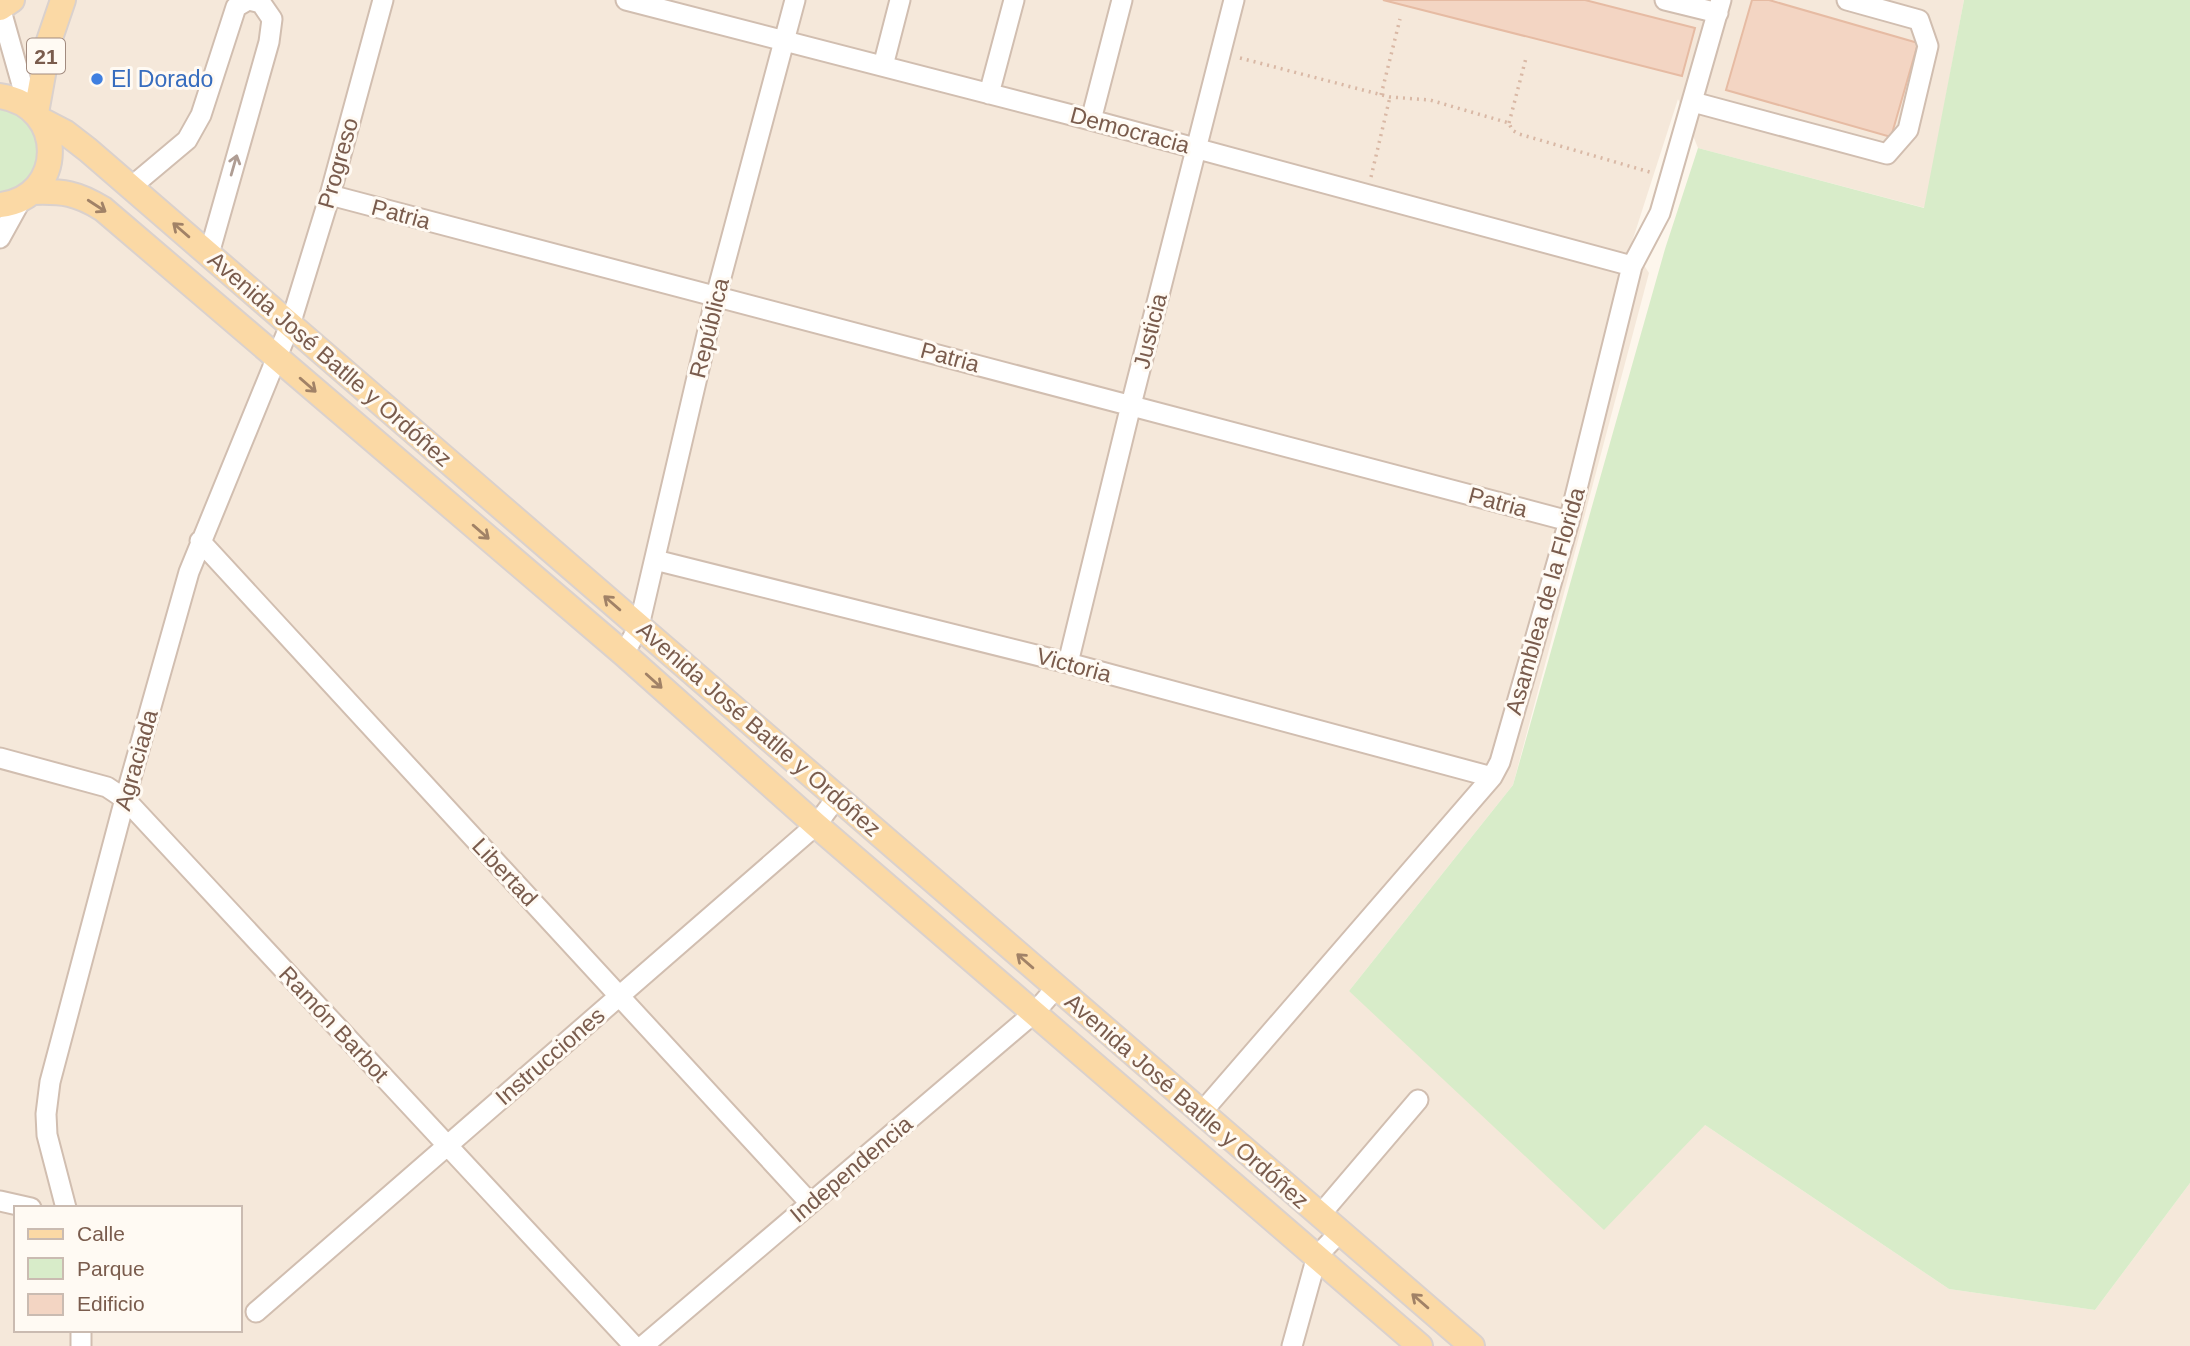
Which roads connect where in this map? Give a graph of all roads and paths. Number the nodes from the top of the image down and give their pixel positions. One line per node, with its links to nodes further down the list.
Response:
1 (12, 0): 14 (main road)
2 (63, 0): 25 (main road, 21)
3 (248, 0): 30 (street); 35 (street, one-way to 3)
4 (383, 0): 32 (street, Progreso)
5 (626, 0): 16 (street, Democracia)
6 (794, 0): 16 (street, República)
7 (900, 0): 19 (street)
8 (1014, 0): 20 (street)
9 (1122, 0): 26 (street)
10 (1234, 0): 17 (street, Justicia)
11 (1665, 0): 13 (street)
12 (1847, 0): 24 (street)
13 (1719, 6): 24 (street, Asamblea de la Florida)
14 (0, 8): 25 (street)
15 (1400, 19): 21 (path)
16 (784, 41): 19 (street, Democracia); 37 (street, República)
17 (1221, 53): 21 (path); 28 (street, Justicia)
18 (1525, 58): 27 (path)
19 (883, 66): 20 (street, Democracia)
20 (989, 94): 26 (street, Democracia)
21 (1381, 95): 23 (path)
22 (0, 96): 25 (main road, Avenida José Batlle y Ordóñez)
23 (1390, 97): 27 (path); 31 (path)
24 (1693, 102): 29 (street, Asamblea de la Florida)
25 (35, 113): 30 (main road, Avenida José Batlle y Ordóñez); 33 (main road)
26 (1091, 120): 28 (street, Democracia)
27 (1508, 123): 29 (path)
28 (1197, 148): 31 (street, Democracia); 40 (street, Justicia)
29 (1670, 178): 36 (street, Asamblea de la Florida)
30 (131, 187): 35 (main road, Avenida José Batlle y Ordóñez, one-way to 30)
31 (1367, 194): 36 (street, Democracia)
32 (330, 195): 37 (street, Patria); 38 (street, Progreso)
33 (18, 199): 34 (street); 39 (main road, Avenida José Batlle y Ordóñez, one-way to 39)
34 (0, 238)
35 (209, 254): 38 (main road, Avenida José Batlle y Ordóñez)
36 (1632, 266): 41 (street, Asamblea de la Florida)
37 (716, 296): 40 (street, Patria); 43 (street, República)
38 (290, 325): 39 (street, Agraciada); 44 (main road, Avenida José Batlle y Ordóñez, one-way to 38)
39 (278, 359): 42 (street, Agraciada); 45 (main road, Avenida José Batlle y Ordóñez, one-way to 45)
40 (1131, 405): 41 (street, Patria); 46 (street, Justicia)
41 (1569, 521): 48 (street, Asamblea de la Florida)
42 (200, 541): 50 (street, Agraciada); 53 (street, Libertad)
43 (654, 560): 44 (street, República); 46 (street, Victoria)
44 (639, 626): 45 (street, República); 49 (main road, Avenida José Batlle y Ordóñez)
45 (624, 654): 51 (main road, Avenida José Batlle y Ordóñez, one-way to 51)
46 (1068, 663): 48 (street, Victoria)
47 (0, 758): 50 (street, Ramón Barbot)
48 (1492, 777): 56 (street, Asamblea de la Florida)
49 (838, 796): 51 (street, Instrucciones); 52 (main road, Avenida José Batlle y Ordóñez, one-way to 49)
50 (125, 799): 57 (street, Ramón Barbot); 61 (street, Agraciada)
51 (816, 824): 53 (street, Instrucciones); 54 (main road, Avenida José Batlle y Ordóñez)
52 (1056, 988): 54 (street, Independencia); 56 (main road, Avenida José Batlle y Ordóñez)
53 (619, 996): 57 (street, Instrucciones); 59 (street, Libertad)
54 (1034, 1013): 59 (street, Independencia); 64 (main road, Avenida José Batlle y Ordóñez)
55 (1418, 1100): 62 (street)
56 (1202, 1112): 62 (main road, Avenida José Batlle y Ordóñez)
57 (447, 1146): 65 (street, Instrucciones); 66 (street, Ramón Barbot)
58 (0, 1201): 60 (street)
59 (810, 1203): 67 (street, Independencia)
60 (23, 1206)
61 (65, 1206)
62 (1320, 1215): 63 (main road, Avenida José Batlle y Ordóñez)
63 (1340, 1231): 64 (street); 70 (main road, Avenida José Batlle y Ordóñez, one-way to 63)
64 (1317, 1256): 68 (street); 69 (main road, Avenida José Batlle y Ordóñez)
65 (256, 1312)
66 (634, 1346)
67 (643, 1346)
68 (1292, 1346)
69 (1420, 1346)
70 (1472, 1346)

